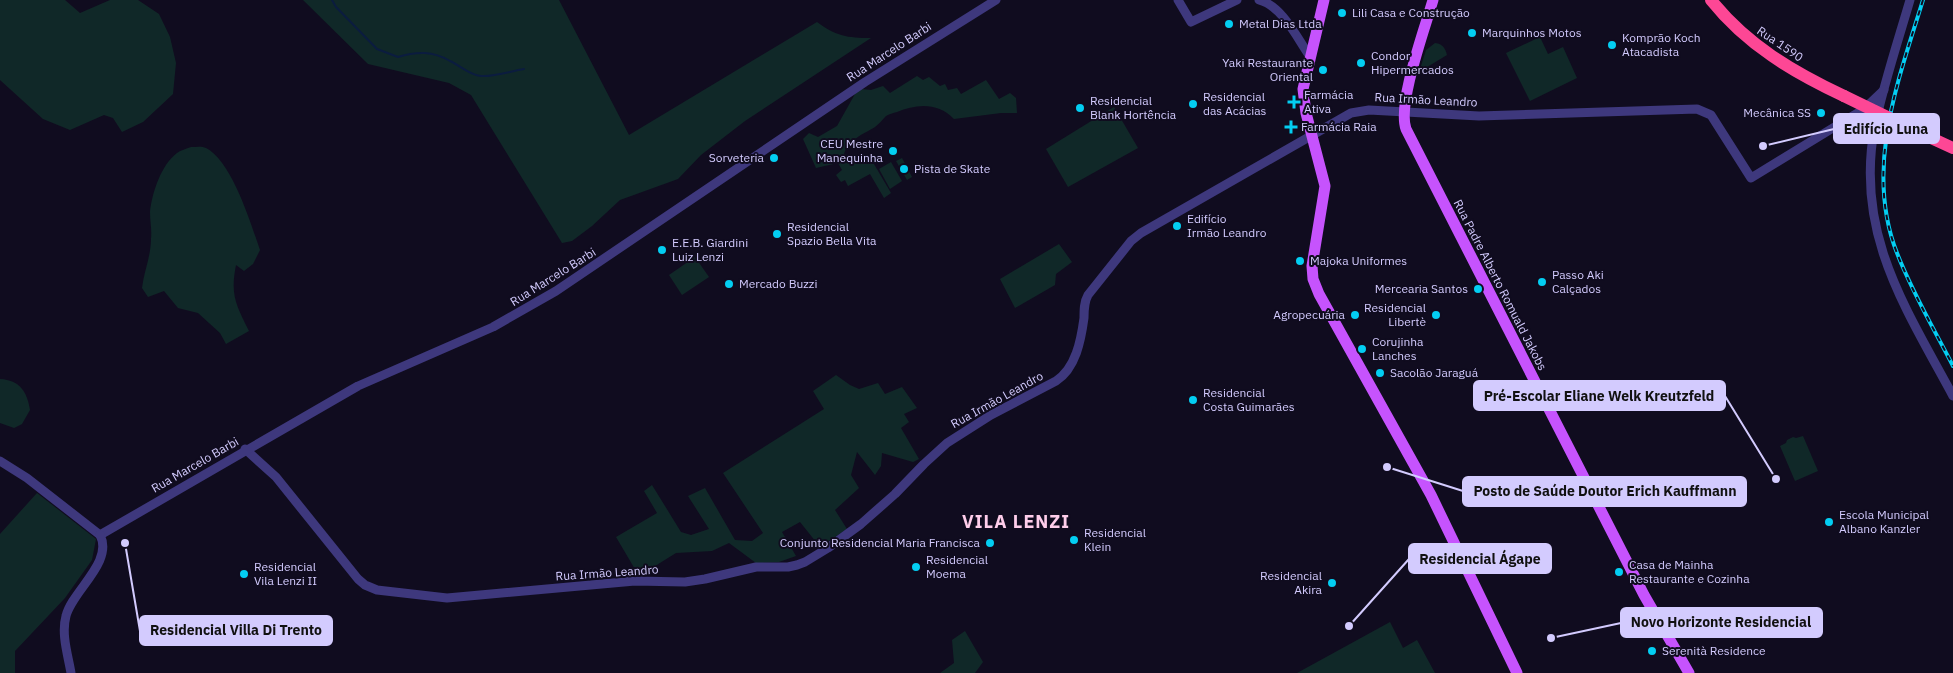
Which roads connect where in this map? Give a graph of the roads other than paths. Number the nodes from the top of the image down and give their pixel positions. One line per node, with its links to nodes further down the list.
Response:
1 (996, 0): 18 (street, Rua Marcelo Barbi)
2 (1178, 0): 9 (street)
3 (1237, 0): 9 (street)
4 (1259, 0): 10 (street)
5 (1324, 0): 10 (main road)
6 (1711, 0): 16 (highway, Rua 1590, bridge)
7 (1910, 0): 11 (street)
8 (1433, 1): 12 (main road, Rua Padre Alberto Romuald Jakobs)
9 (1227, 2)
10 (1310, 54): 15 (main road)
11 (1884, 90): 13 (street); 14 (street)
12 (1404, 112): 13 (street, Rua Irmão Leandro); 15 (street, Rua Irmão Leandro); 23 (main road, Rua Padre Alberto Romuald Jakobs)
13 (1853, 116): 14 (street)
14 (1875, 124): 17 (street)
15 (1312, 135): 18 (street, Rua Irmão Leandro); 22 (main road)
16 (1953, 148)
17 (1953, 396)
18 (246, 449): 20 (street, Rua Marcelo Barbi)
19 (0, 461): 20 (street)
20 (100, 535): 21 (street)
21 (71, 673)
22 (1517, 673)
23 (1689, 673)

